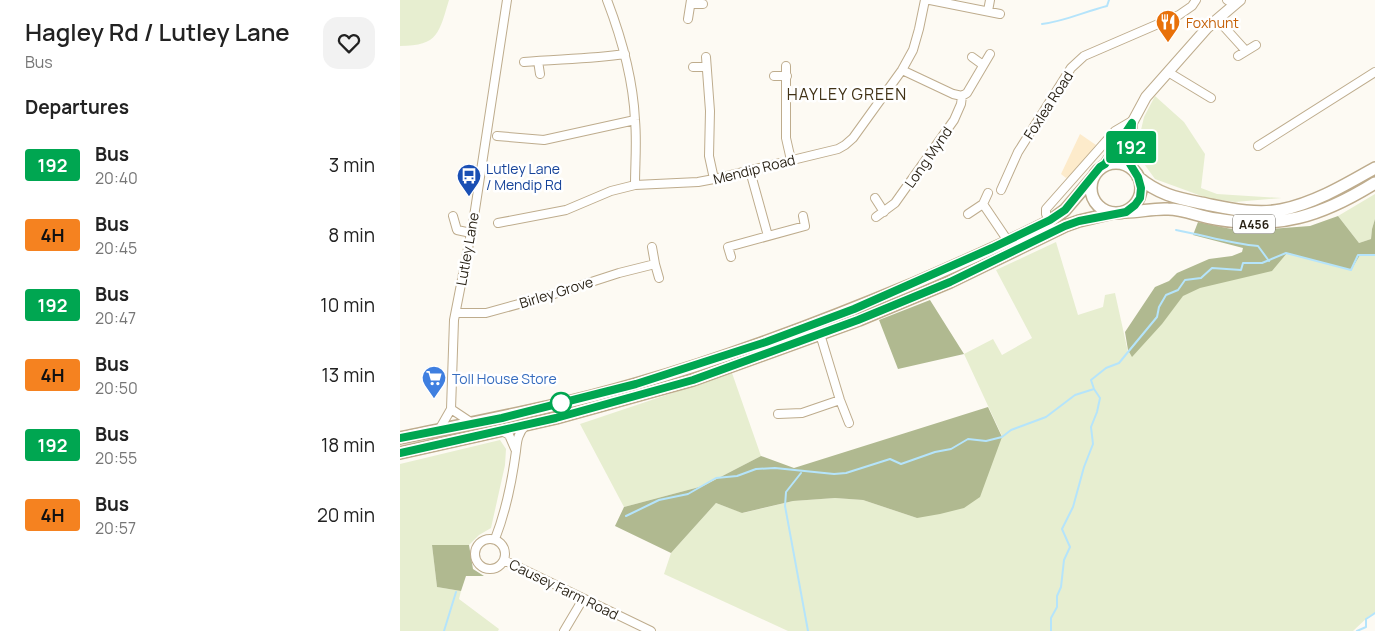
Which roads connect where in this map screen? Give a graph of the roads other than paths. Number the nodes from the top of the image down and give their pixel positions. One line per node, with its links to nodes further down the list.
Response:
1 (507, 0): 59 (street, Lutley Lane)
2 (607, 0): 15 (street)
3 (925, 0): 25 (street, Mendip Road)
4 (930, 0): 10 (street)
5 (990, 0): 10 (street)
6 (1196, 0): 46 (street, Foxlea Road)
7 (1233, 1): 13 (main road)
8 (691, 2): 9 (street); 12 (street)
9 (703, 4)
10 (988, 11): 11 (street)
11 (1000, 14)
12 (688, 19)
13 (1217, 19): 14 (street); 26 (main road)
14 (1256, 45)
15 (625, 54): 19 (street); 33 (street)
16 (990, 54): 21 (street, Long Mynd)
17 (706, 57): 24 (street)
18 (972, 57): 21 (street)
19 (538, 61): 20 (street); 28 (street)
20 (524, 62)
21 (983, 65): 31 (street, Long Mynd)
22 (786, 66): 30 (street)
23 (693, 67): 24 (street)
24 (706, 67): 43 (street)
25 (902, 70): 31 (street); 37 (street, Mendip Road)
26 (1168, 72): 32 (street); 34 (main road)
27 (1375, 72): 36 (street)
28 (540, 74)
29 (774, 76): 30 (street)
30 (787, 76): 37 (street)
31 (962, 96): 50 (street, Long Mynd)
32 (1211, 98)
33 (635, 120): 35 (street); 45 (street)
34 (1133, 121): 38 (main road); 41 (main road); 57 (street)
35 (497, 136)
36 (1258, 146)
37 (791, 160): 40 (street, Mendip Road)
38 (1105, 164): 41 (highway, A456); 42 (highway)
39 (1375, 168): 41 (highway, A456)
40 (750, 171): 43 (street, Mendip Road); 60 (street)
41 (1136, 174): 51 (highway)
42 (1094, 176): 52 (highway); 57 (highway)
43 (714, 179): 45 (street, Mendip Road)
44 (1375, 183): 51 (highway, A456)
45 (635, 186): 58 (street, Mendip Road)
46 (1001, 190)
47 (988, 194): 49 (street)
48 (875, 198): 50 (street)
49 (984, 204): 53 (street); 61 (street)
50 (884, 212): 56 (street, Long Mynd)
51 (1126, 212): 52 (highway, A456)
52 (1114, 213): 67 (highway, A456)
53 (968, 214)
54 (452, 216): 59 (street)
55 (803, 216): 60 (street)
56 (876, 217)
57 (1050, 220): 61 (highway)
58 (498, 223)
59 (471, 233): 66 (street, Lutley Lane)
60 (768, 236): 63 (street)
61 (1008, 241): 71 (highway)
62 (652, 247): 64 (street)
63 (730, 257)
64 (655, 264): 65 (street); 66 (street, Birley Grove)
65 (659, 278)
66 (456, 313): 69 (street, Lutley Lane)
67 (820, 334): 68 (street); 73 (highway, A456)
68 (840, 400): 70 (street); 72 (street)
69 (450, 409): 71 (street); 74 (street, Lutley Lane)
70 (778, 414)
71 (472, 423): 74 (highway)
72 (849, 423)
73 (526, 425): 75 (highway, A456); 77 (street)
74 (439, 430): 76 (highway)
75 (502, 430): 77 (street); 78 (highway, A456)
76 (400, 438)
77 (516, 450): 79 (street)
78 (400, 452)
79 (495, 539): 80 (street); 80 (street)
80 (504, 560): 81 (street, Causey Farm Road)
81 (583, 599): 82 (street); 83 (street, Causey Farm Road)
82 (564, 631)
83 (652, 631)

